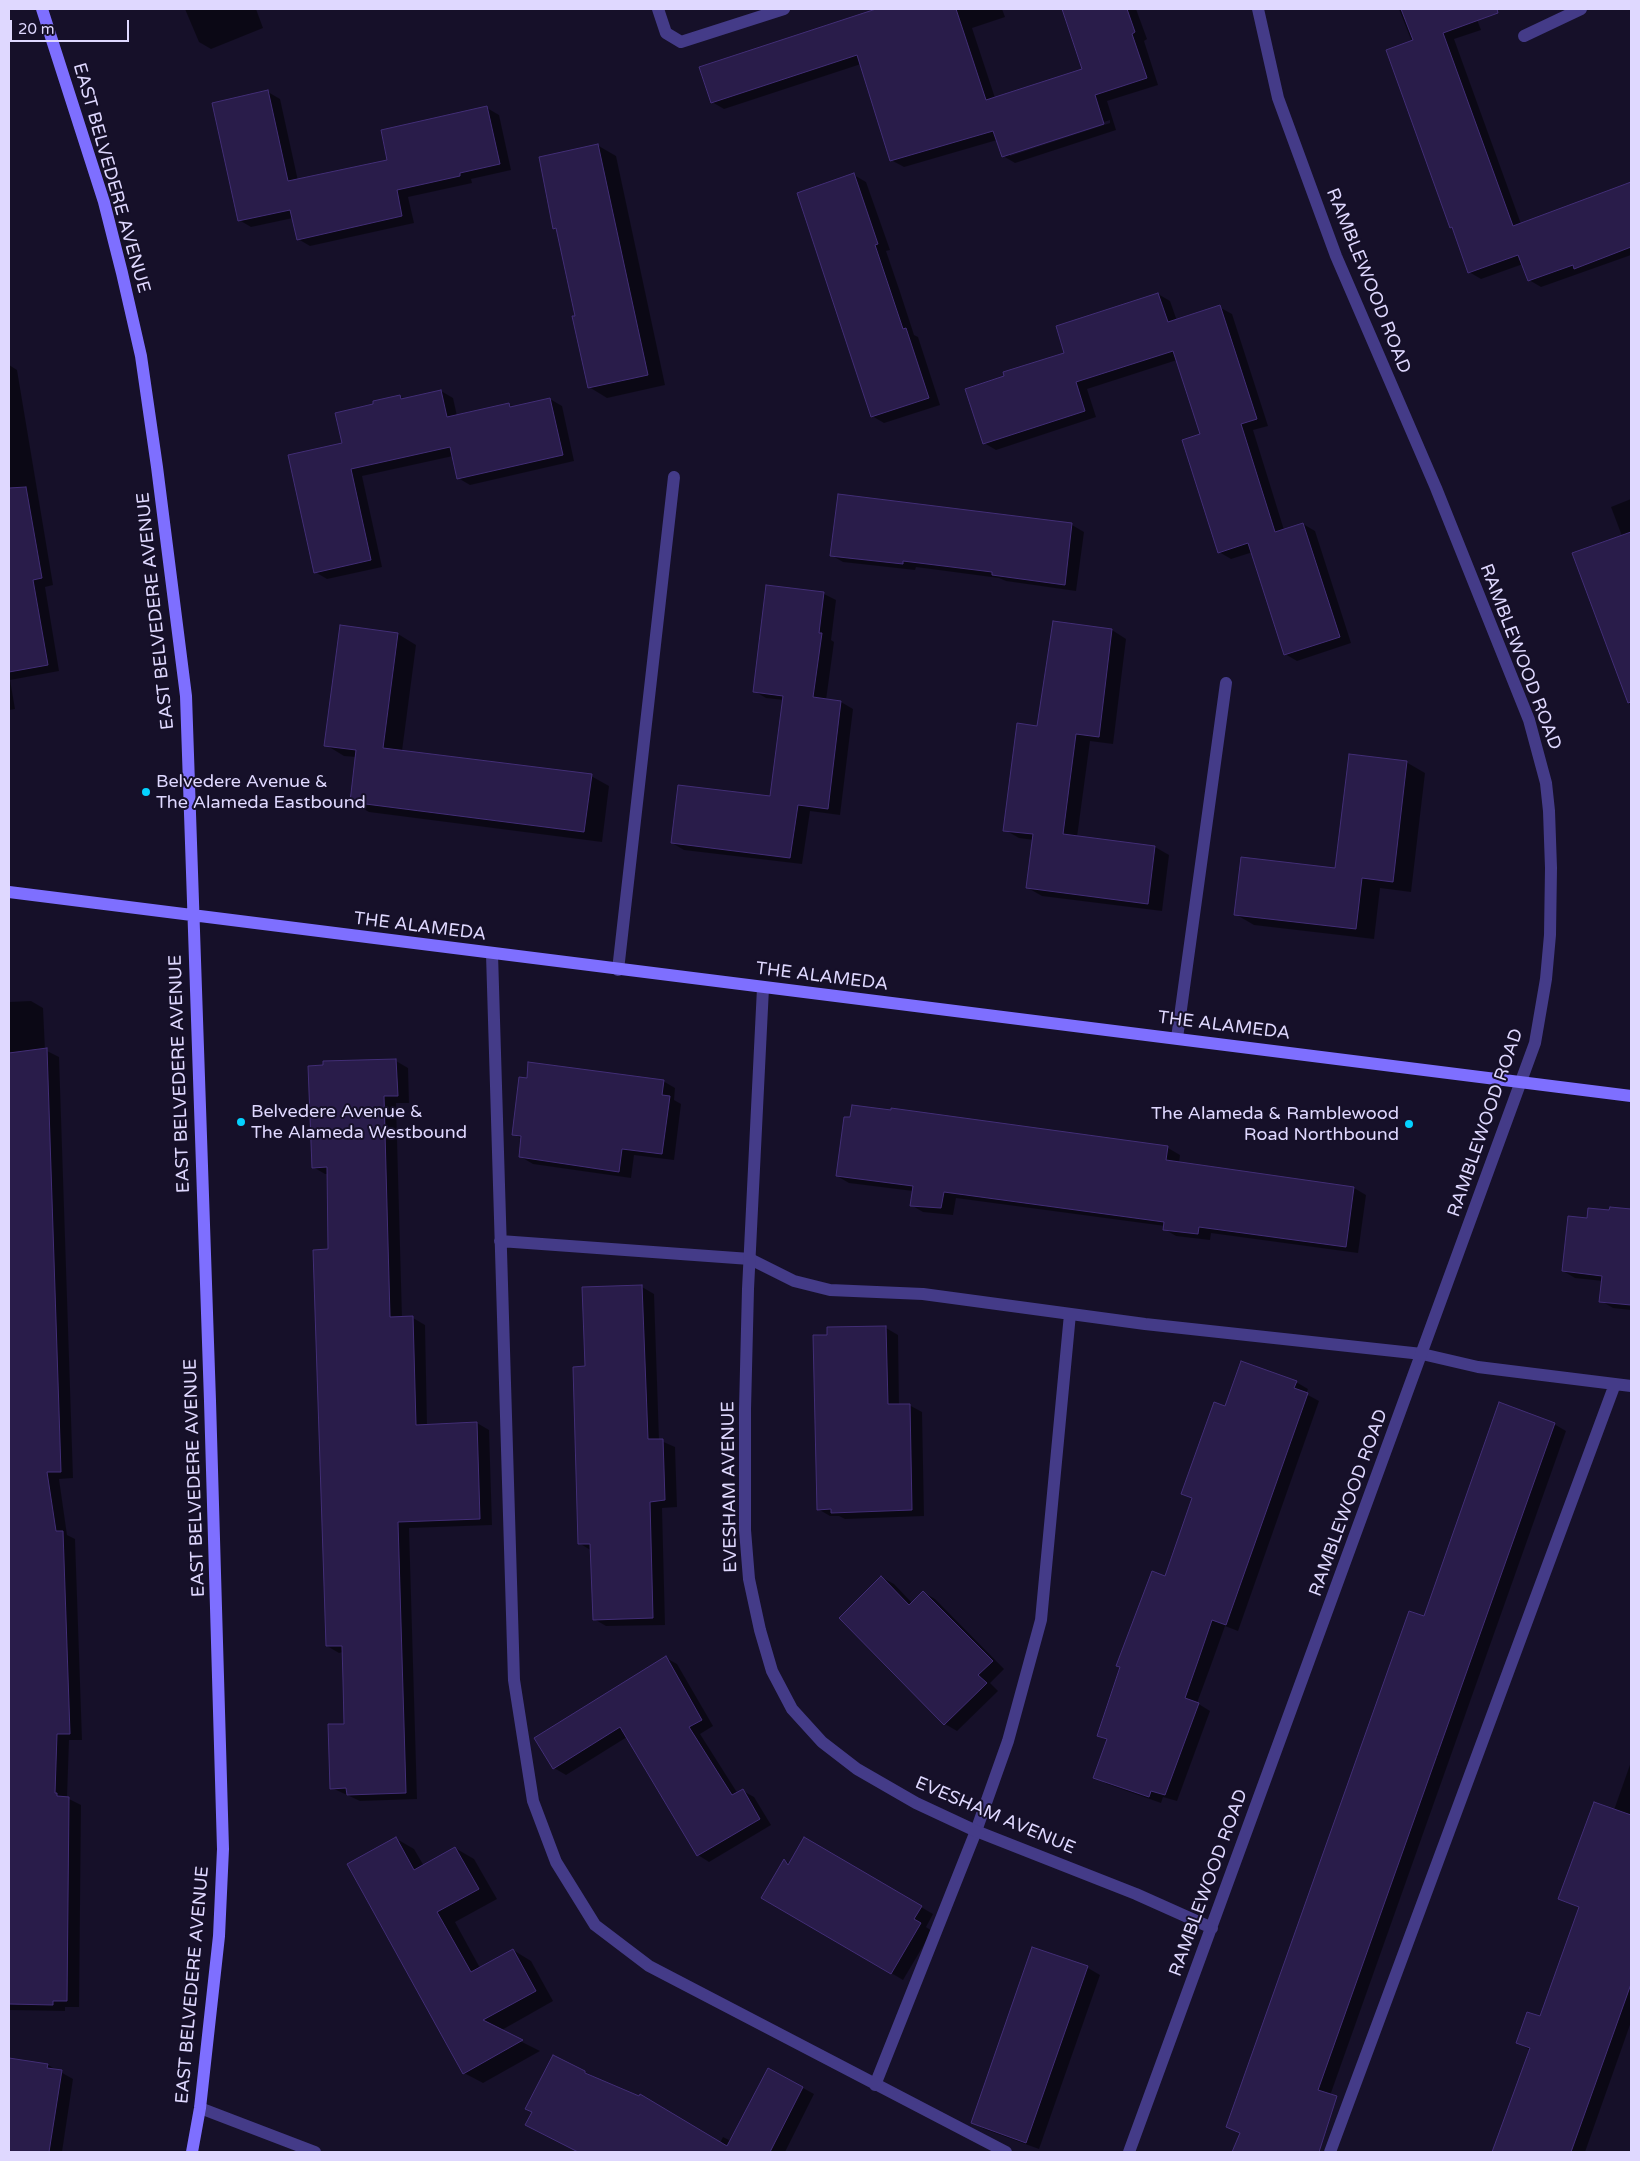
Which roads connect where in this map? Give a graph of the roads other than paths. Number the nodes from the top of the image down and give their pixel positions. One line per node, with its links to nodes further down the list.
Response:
1 (42, 9): 10 (main road, EAST BELVEDERE AVENUE)
2 (658, 9): 3 (street)
3 (784, 9)
4 (1258, 9): 15 (street, RAMBLEWOOD ROAD)
5 (1581, 9): 6 (street)
6 (1524, 36)
7 (674, 477): 12 (street)
8 (1226, 683): 14 (street)
9 (9, 892): 10 (main road, THE ALAMEDA)
10 (192, 916): 11 (main road, THE ALAMEDA); 26 (main road, EAST BELVEDERE AVENUE)
11 (492, 954): 12 (main road, THE ALAMEDA); 17 (street)
12 (618, 970): 13 (main road, THE ALAMEDA)
13 (764, 988): 14 (main road, THE ALAMEDA); 18 (street, EVESHAM AVENUE)
14 (1177, 1038): 15 (main road, THE ALAMEDA)
15 (1522, 1081): 16 (main road, THE ALAMEDA); 20 (street, RAMBLEWOOD ROAD)
16 (1631, 1096)
17 (500, 1241): 18 (street); 25 (street)
18 (750, 1259): 19 (street); 23 (street, EVESHAM AVENUE)
19 (1070, 1314): 20 (street); 23 (street)
20 (1422, 1354): 21 (street); 24 (street, RAMBLEWOOD ROAD)
21 (1615, 1384): 22 (street); 31 (street)
22 (1631, 1386)
23 (976, 1831): 24 (street, EVESHAM AVENUE); 25 (street)
24 (1212, 1928): 30 (street, RAMBLEWOOD ROAD)
25 (875, 2085): 29 (street)
26 (200, 2108): 27 (main road, EAST BELVEDERE AVENUE); 28 (street)
27 (192, 2152)
28 (315, 2152)
29 (1006, 2152)
30 (1128, 2152)
31 (1330, 2152)

